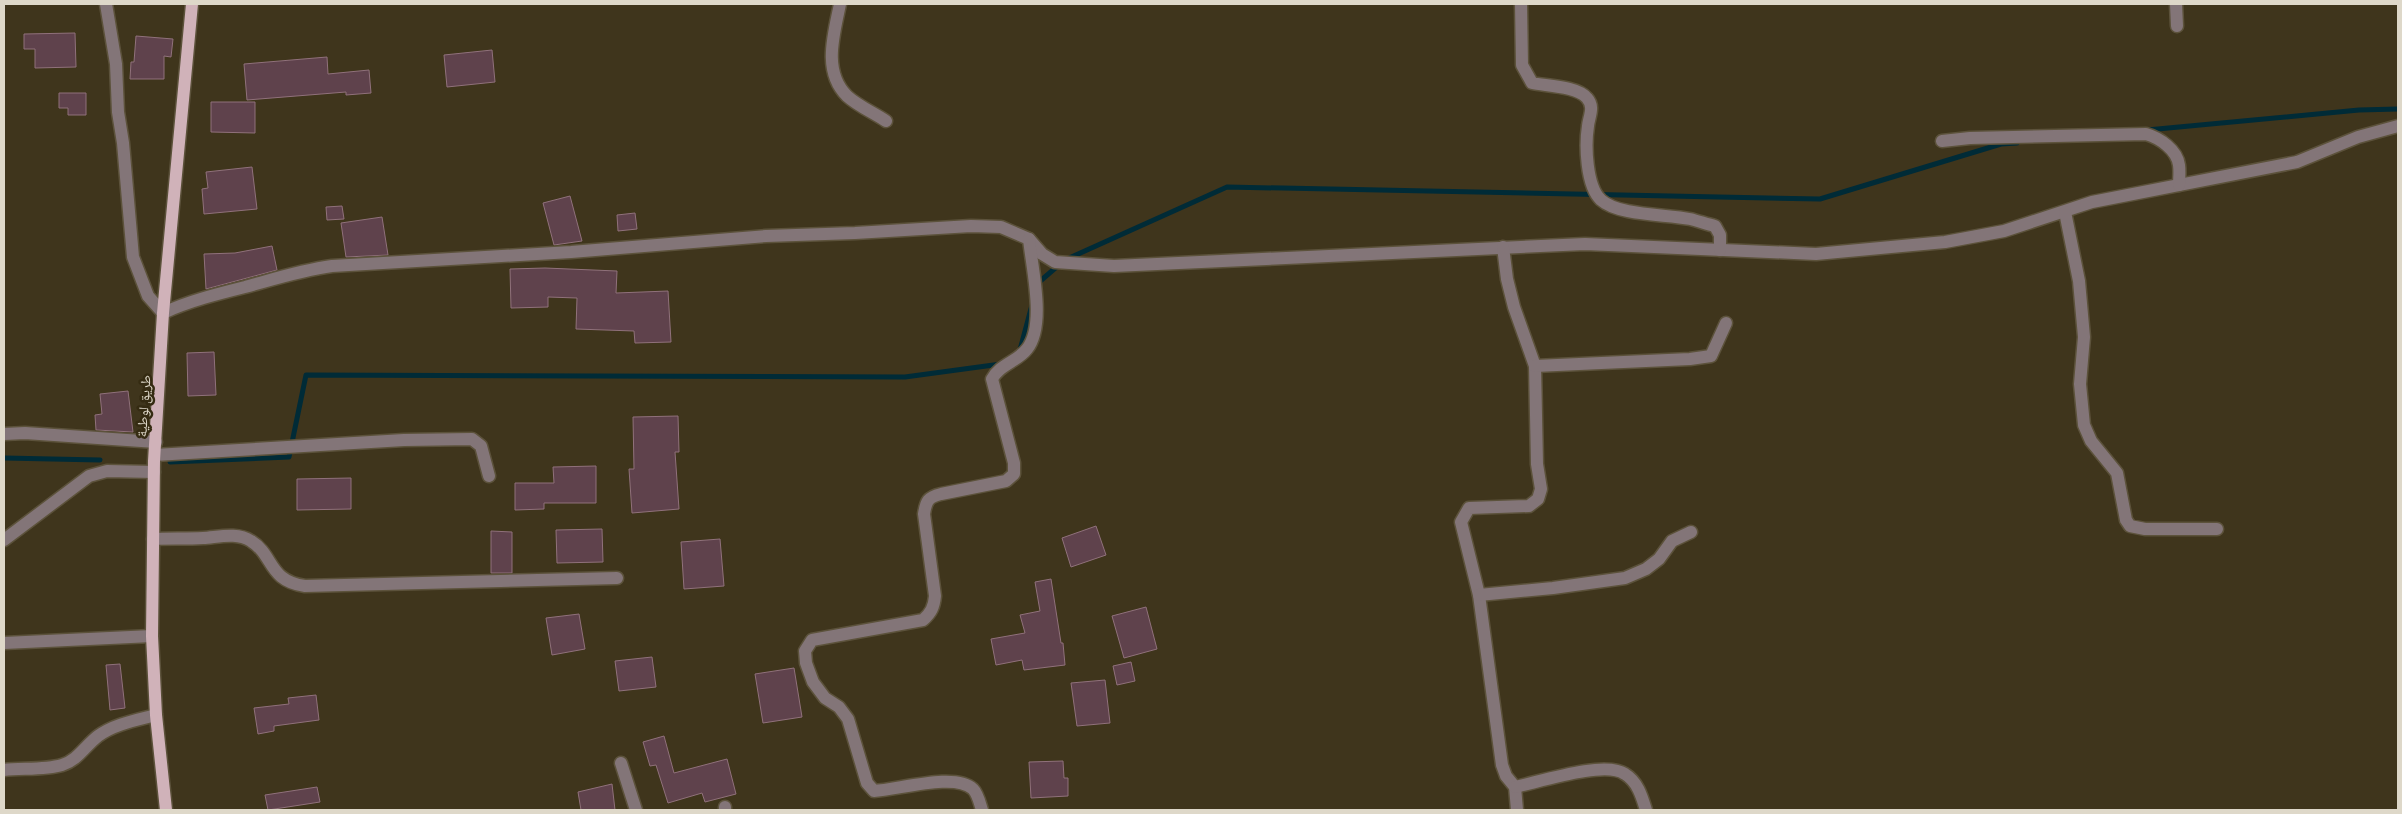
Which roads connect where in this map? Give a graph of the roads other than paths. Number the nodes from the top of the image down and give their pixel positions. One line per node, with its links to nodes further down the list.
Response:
1 (106, 4): 15 (street)
2 (192, 4): 15 (main road, طريق لوطية)
3 (840, 4): 7 (street)
4 (1521, 4): 14 (street)
5 (2176, 4): 6 (street)
6 (2177, 26)
7 (886, 121)
8 (2398, 126): 10 (street)
9 (1942, 141): 10 (street)
10 (2179, 185): 11 (street)
11 (2065, 212): 14 (street); 23 (street)
12 (1029, 239): 13 (street); 15 (street); 37 (street)
13 (1503, 247): 14 (street); 17 (street)
14 (1720, 250)
15 (163, 313): 19 (main road, طريق لوطية)
16 (1726, 323): 17 (street)
17 (1536, 366): 28 (street)
18 (4, 434): 19 (street)
19 (156, 442): 20 (main road, طريق لوطية)
20 (155, 456): 21 (main road, طريق لوطية); 22 (street)
21 (154, 472): 25 (main road, طريق لوطية); 26 (street)
22 (488, 476)
23 (2217, 529)
24 (1691, 532): 28 (street)
25 (152, 539): 27 (street); 29 (main road, طريق لوطية)
26 (4, 540)
27 (617, 578)
28 (1479, 595): 34 (street)
29 (152, 636): 30 (street); 31 (main road, طريق لوطية)
30 (4, 642)
31 (156, 714): 33 (street); 35 (main road, طريق لوطية)
32 (621, 763): 36 (street)
33 (4, 770)
34 (1515, 787): 38 (street); 39 (street)
35 (166, 810)
36 (636, 810)
37 (982, 810)
38 (1517, 810)
39 (1646, 810)

